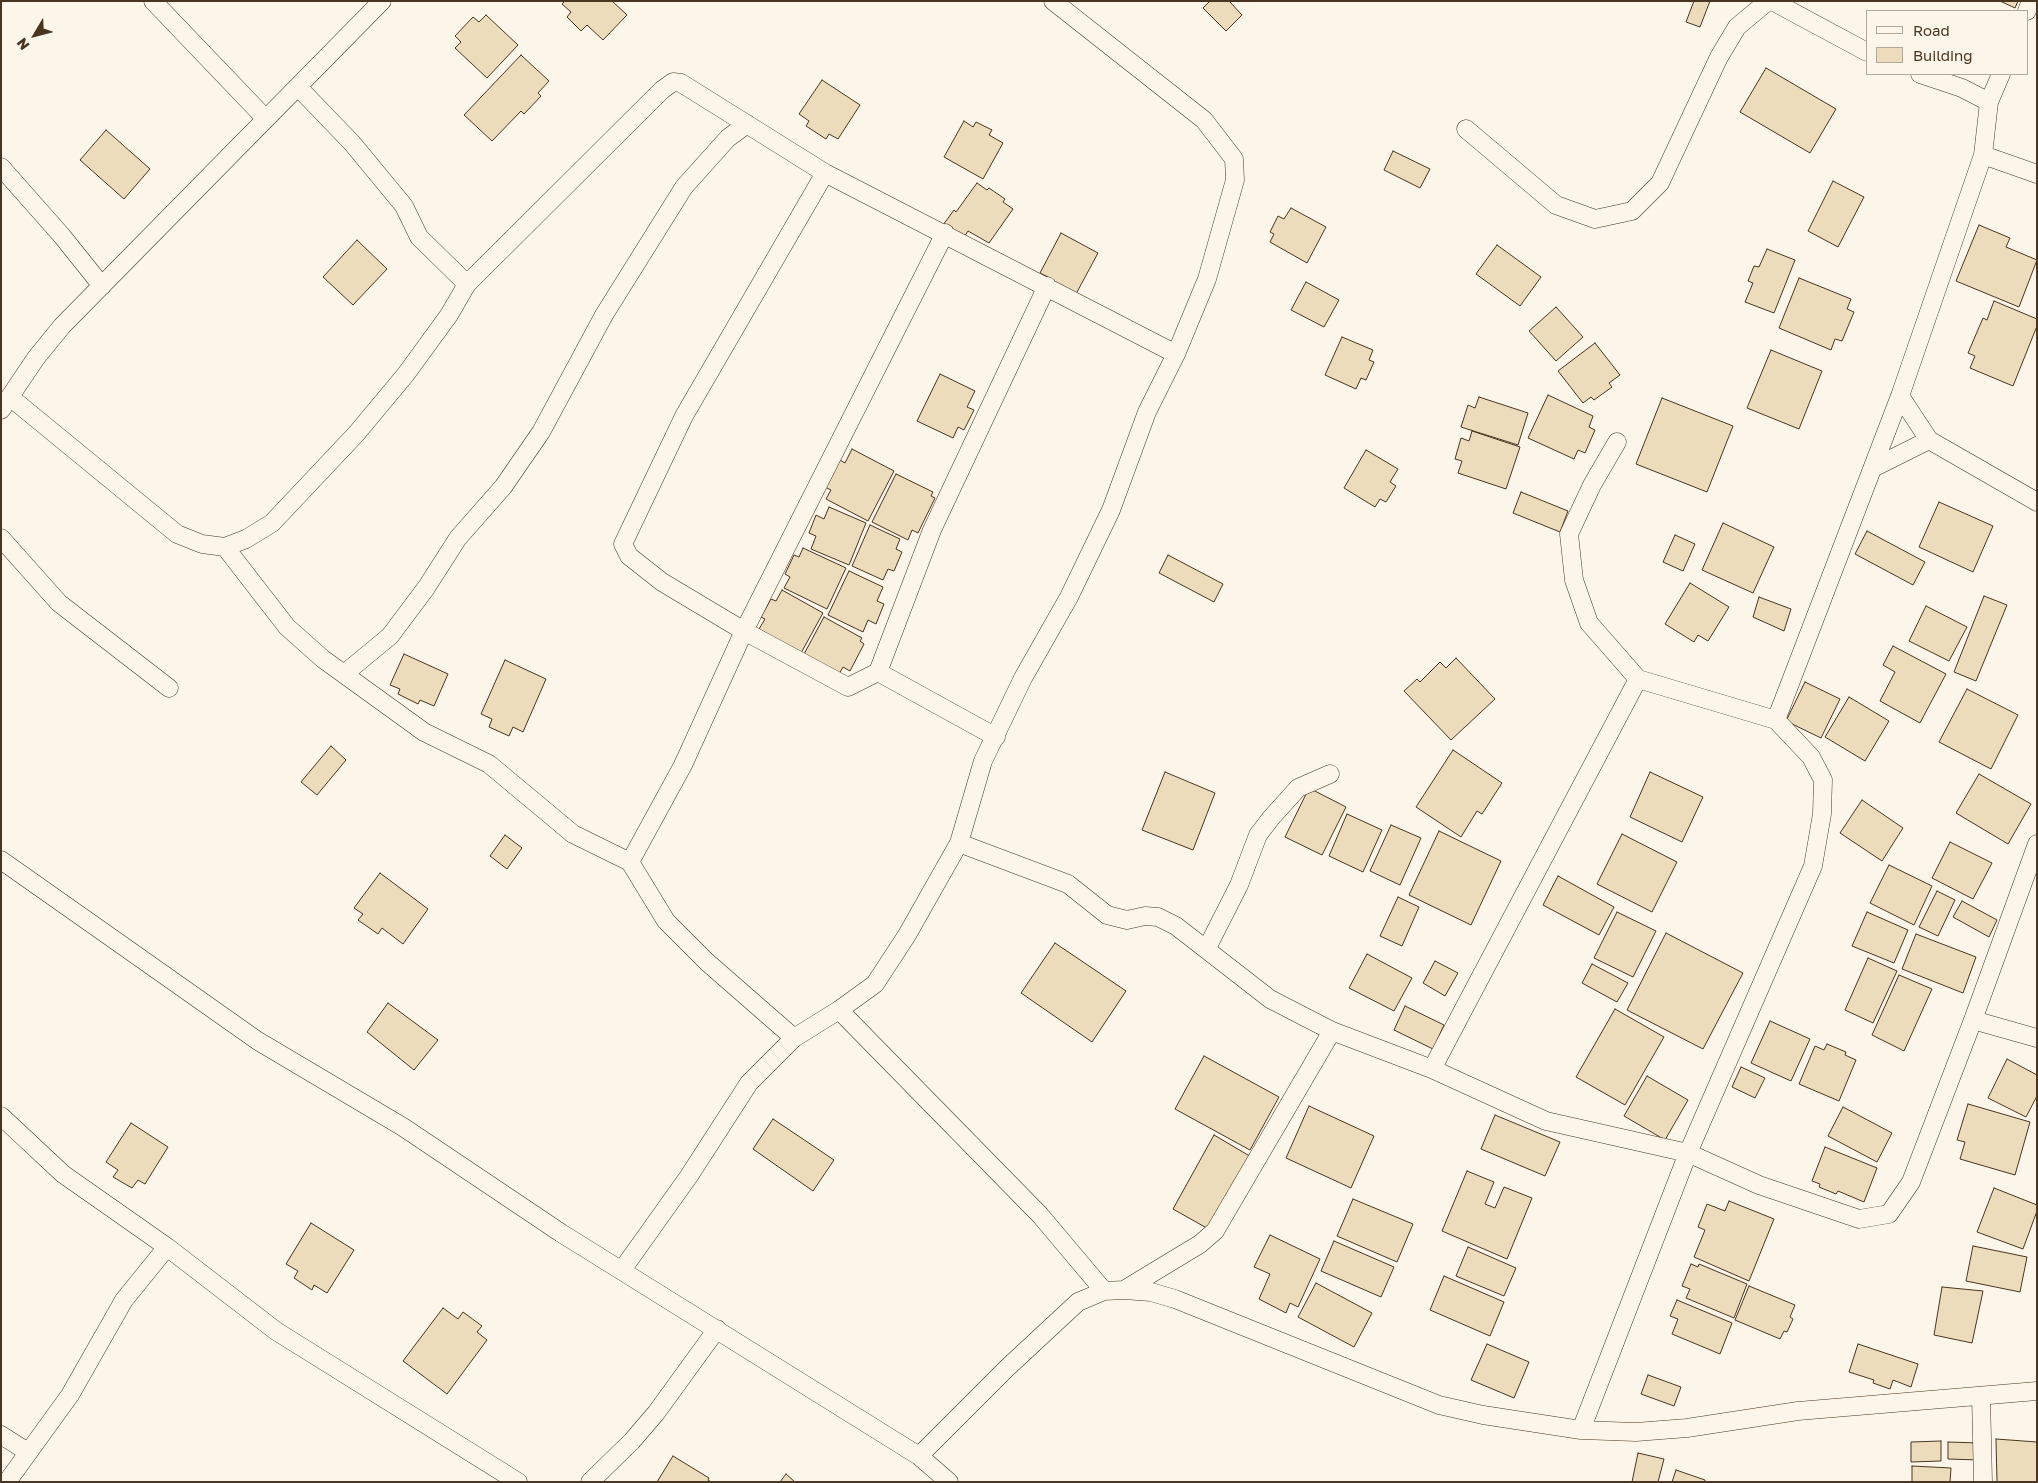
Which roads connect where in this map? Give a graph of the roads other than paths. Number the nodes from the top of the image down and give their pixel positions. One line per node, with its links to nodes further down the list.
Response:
1 (153, 1): 11 (street)
2 (382, 1): 9 (street)
3 (1053, 1): 22 (street)
4 (1768, 1): 13 (street)
5 (1772, 1): 6 (street)
6 (1866, 51)
7 (1923, 75): 10 (street)
8 (2001, 75): 10 (street)
9 (298, 87): 11 (street); 19 (street)
10 (1989, 102): 14 (street)
11 (266, 118): 20 (street)
12 (746, 124): 16 (street); 19 (street); 33 (street)
13 (1466, 129)
14 (1983, 155): 17 (street); 23 (street)
15 (1, 167): 20 (street)
16 (825, 173): 18 (street); 31 (street)
17 (2037, 174)
18 (945, 233): 21 (street); 31 (street)
19 (467, 284): 30 (street)
20 (102, 286): 24 (street)
21 (1047, 286): 22 (street); 32 (street)
22 (1176, 354): 37 (street)
23 (1900, 396): 25 (street); 27 (street)
24 (6, 404): 30 (street)
25 (1929, 440): 27 (street); 28 (street)
26 (1617, 442): 34 (street)
27 (1873, 468): 36 (street)
28 (2037, 502)
29 (1, 538): 35 (street)
30 (225, 547): 33 (street)
31 (744, 631): 32 (street); 42 (street)
32 (878, 672): 37 (street)
33 (344, 674): 42 (street)
34 (1638, 679): 36 (street); 49 (street)
35 (169, 688)
36 (1776, 720): 51 (street)
37 (996, 737): 39 (street)
38 (1330, 774): 43 (street)
39 (959, 843): 43 (street); 44 (street)
40 (2037, 844): 45 (street)
41 (1, 860): 53 (street)
42 (630, 862): 47 (street)
43 (1207, 948): 46 (street)
44 (839, 1010): 47 (street); 55 (street)
45 (1974, 1020): 48 (street); 51 (street)
46 (1332, 1031): 49 (street); 54 (street)
47 (794, 1038): 53 (street)
48 (2037, 1038)
49 (1432, 1069): 51 (street)
50 (1, 1116): 52 (street)
51 (1688, 1153): 59 (street)
52 (167, 1247): 61 (street); 64 (street)
53 (622, 1270): 56 (street)
54 (1124, 1290): 55 (street); 59 (street)
55 (1104, 1291): 62 (street)
56 (716, 1330): 62 (street); 65 (street)
57 (2037, 1391): 58 (street)
58 (1981, 1396): 59 (street); 67 (street)
59 (1581, 1430)
60 (1, 1434): 61 (street)
61 (28, 1452): 63 (street)
62 (920, 1456): 66 (street)
63 (7, 1482)
64 (518, 1482)
65 (590, 1482)
66 (949, 1482)
67 (1983, 1482)

